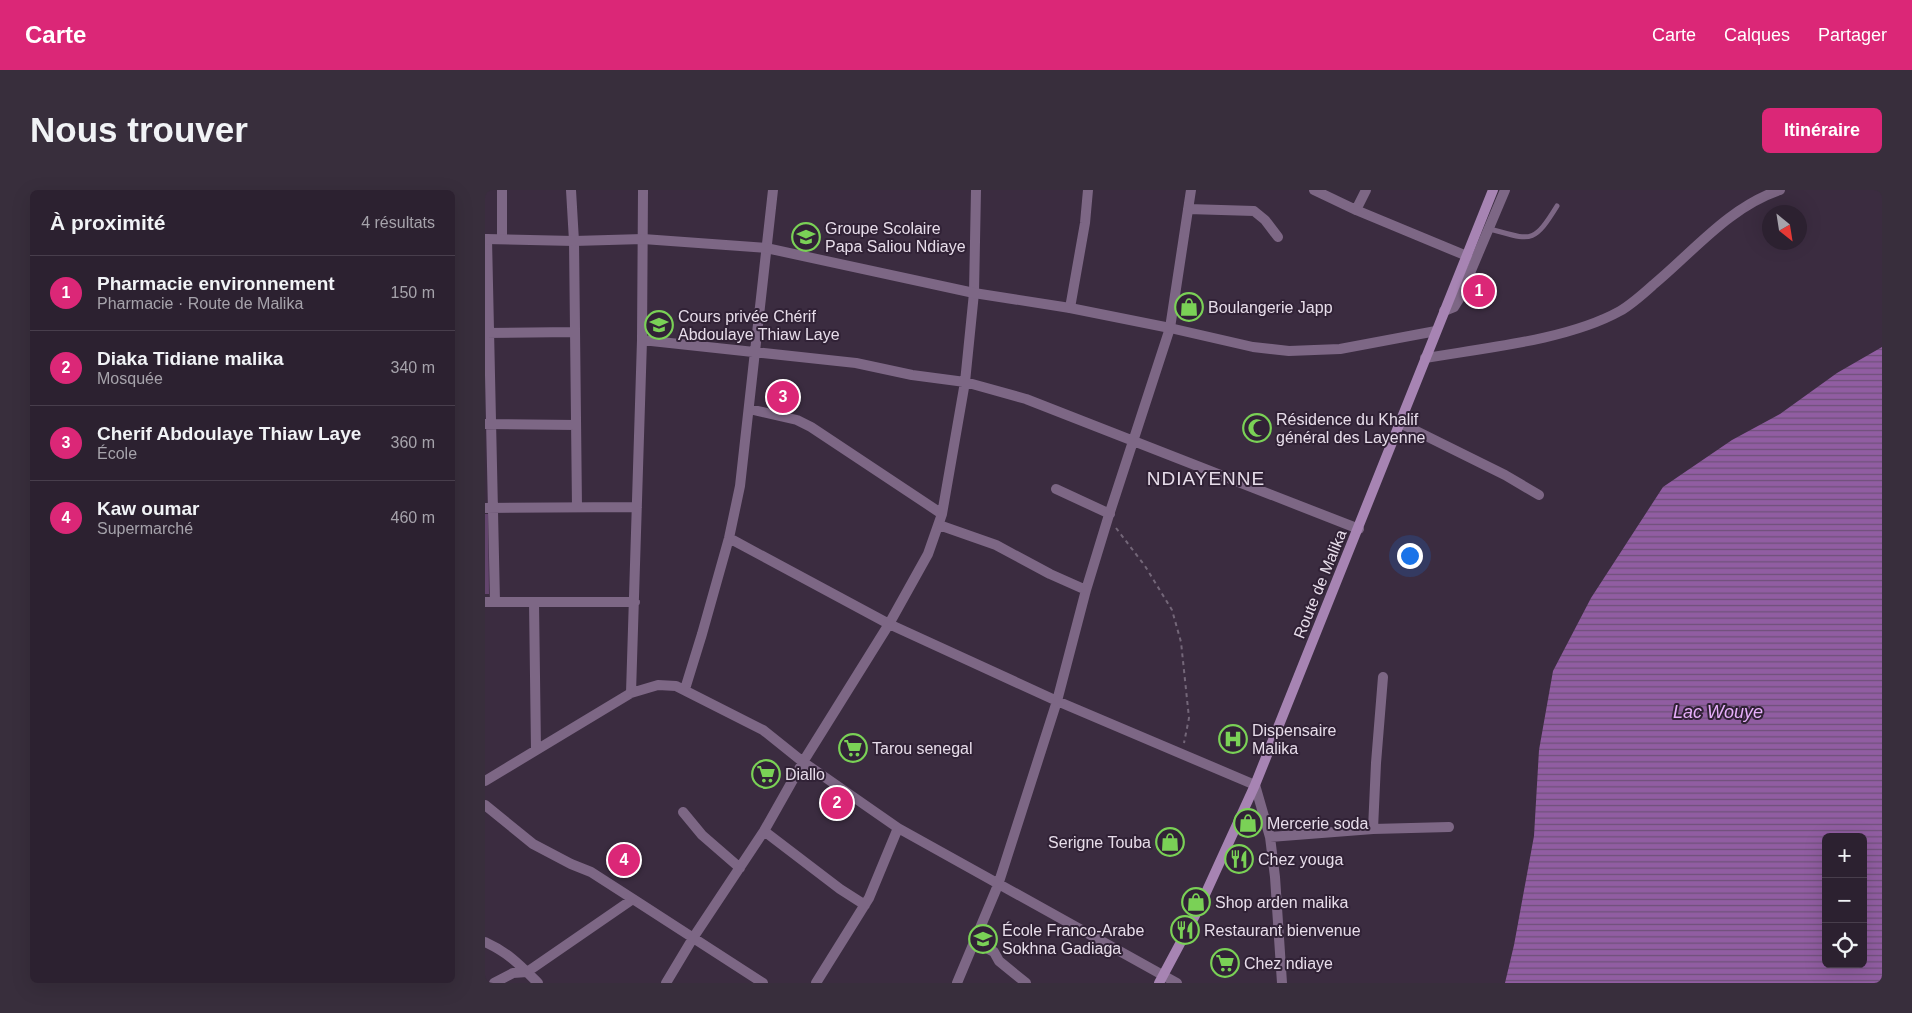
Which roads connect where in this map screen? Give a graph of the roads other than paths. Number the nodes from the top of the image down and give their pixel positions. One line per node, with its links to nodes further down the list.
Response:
1 (502, 190): 19 (street)
2 (571, 190): 21 (street)
3 (643, 190): 20 (street)
4 (773, 190): 22 (street)
5 (976, 190): 24 (street)
6 (1088, 190): 25 (street)
7 (1191, 190): 14 (street)
8 (1314, 190): 15 (street)
9 (1366, 190): 15 (street)
10 (1493, 190): 23 (main road, Route de Malika)
11 (1505, 190): 16 (street)
12 (1780, 190): 33 (street)
13 (1557, 206): 16 (lane)
14 (1188, 208): 17 (street); 27 (street)
15 (1356, 210): 23 (street)
16 (1490, 229): 26 (street)
17 (1278, 237)
18 (486, 239): 19 (street); 30 (street)
19 (502, 239): 21 (street)
20 (643, 239): 21 (street); 22 (street); 31 (street)
21 (574, 241): 28 (street)
22 (765, 248): 24 (street); 32 (street)
23 (1467, 256): 26 (main road, Route de Malika)
24 (974, 293): 25 (street); 34 (street)
25 (1070, 308): 27 (street)
26 (1445, 311): 29 (main road, Route de Malika)
27 (1170, 328): 29 (street); 39 (street)
28 (575, 332): 30 (street); 38 (street)
29 (1436, 332): 33 (main road, Route de Malika)
30 (487, 333): 37 (street)
31 (642, 340): 32 (street); 42 (street)
32 (756, 352): 34 (street); 35 (street)
33 (1425, 358): 36 (main road, Route de Malika)
34 (965, 382): 39 (street); 45 (street)
35 (749, 409): 45 (street); 49 (street)
36 (1400, 423): 41 (street); 48 (main road, Route de Malika)
37 (488, 424): 38 (street); 43 (street)
38 (576, 425): 44 (street)
39 (1134, 441): 46 (street); 48 (street)
40 (1057, 489): 46 (street)
41 (1539, 495)
42 (637, 507): 44 (street); 53 (street)
43 (489, 508): 44 (street); 51 (street)
44 (577, 508)
45 (942, 514): 47 (street)
46 (1109, 516): 50 (street)
47 (939, 525): 50 (street); 54 (street)
48 (1359, 529): 62 (main road, Route de Malika)
49 (729, 538): 54 (street); 56 (street)
50 (1087, 590): 58 (street)
51 (490, 602): 52 (street)
52 (534, 602): 53 (street); 59 (street)
53 (635, 602): 57 (street)
54 (889, 624): 58 (street); 60 (street)
55 (1383, 677): 67 (street)
56 (685, 689): 57 (street); 60 (street)
57 (631, 693): 59 (street)
58 (1057, 701): 62 (street); 71 (street)
59 (536, 750): 61 (street)
60 (803, 762): 66 (street); 68 (street)
61 (485, 781)
62 (1255, 785): 69 (street); 78 (main road, Route de Malika)
63 (485, 805): 72 (street)
64 (683, 812): 70 (street)
65 (1449, 827): 67 (street)
66 (898, 828): 71 (street); 73 (street)
67 (1373, 829): 69 (street)
68 (764, 831): 70 (street); 73 (street)
69 (1270, 837): 87 (street)
70 (740, 868): 74 (street)
71 (998, 885): 75 (street); 78 (street)
72 (633, 899): 74 (street); 77 (street)
73 (865, 905): 83 (street)
74 (693, 938): 81 (street); 82 (street)
75 (974, 941): 84 (street); 85 (street)
76 (485, 942): 77 (street)
77 (527, 972): 79 (street); 80 (street)
78 (1161, 979): 86 (street)
79 (493, 983)
80 (538, 983)
81 (666, 983)
82 (763, 983)
83 (816, 983)
84 (957, 983)
85 (1026, 983)
86 (1177, 983)
87 (1282, 983)

